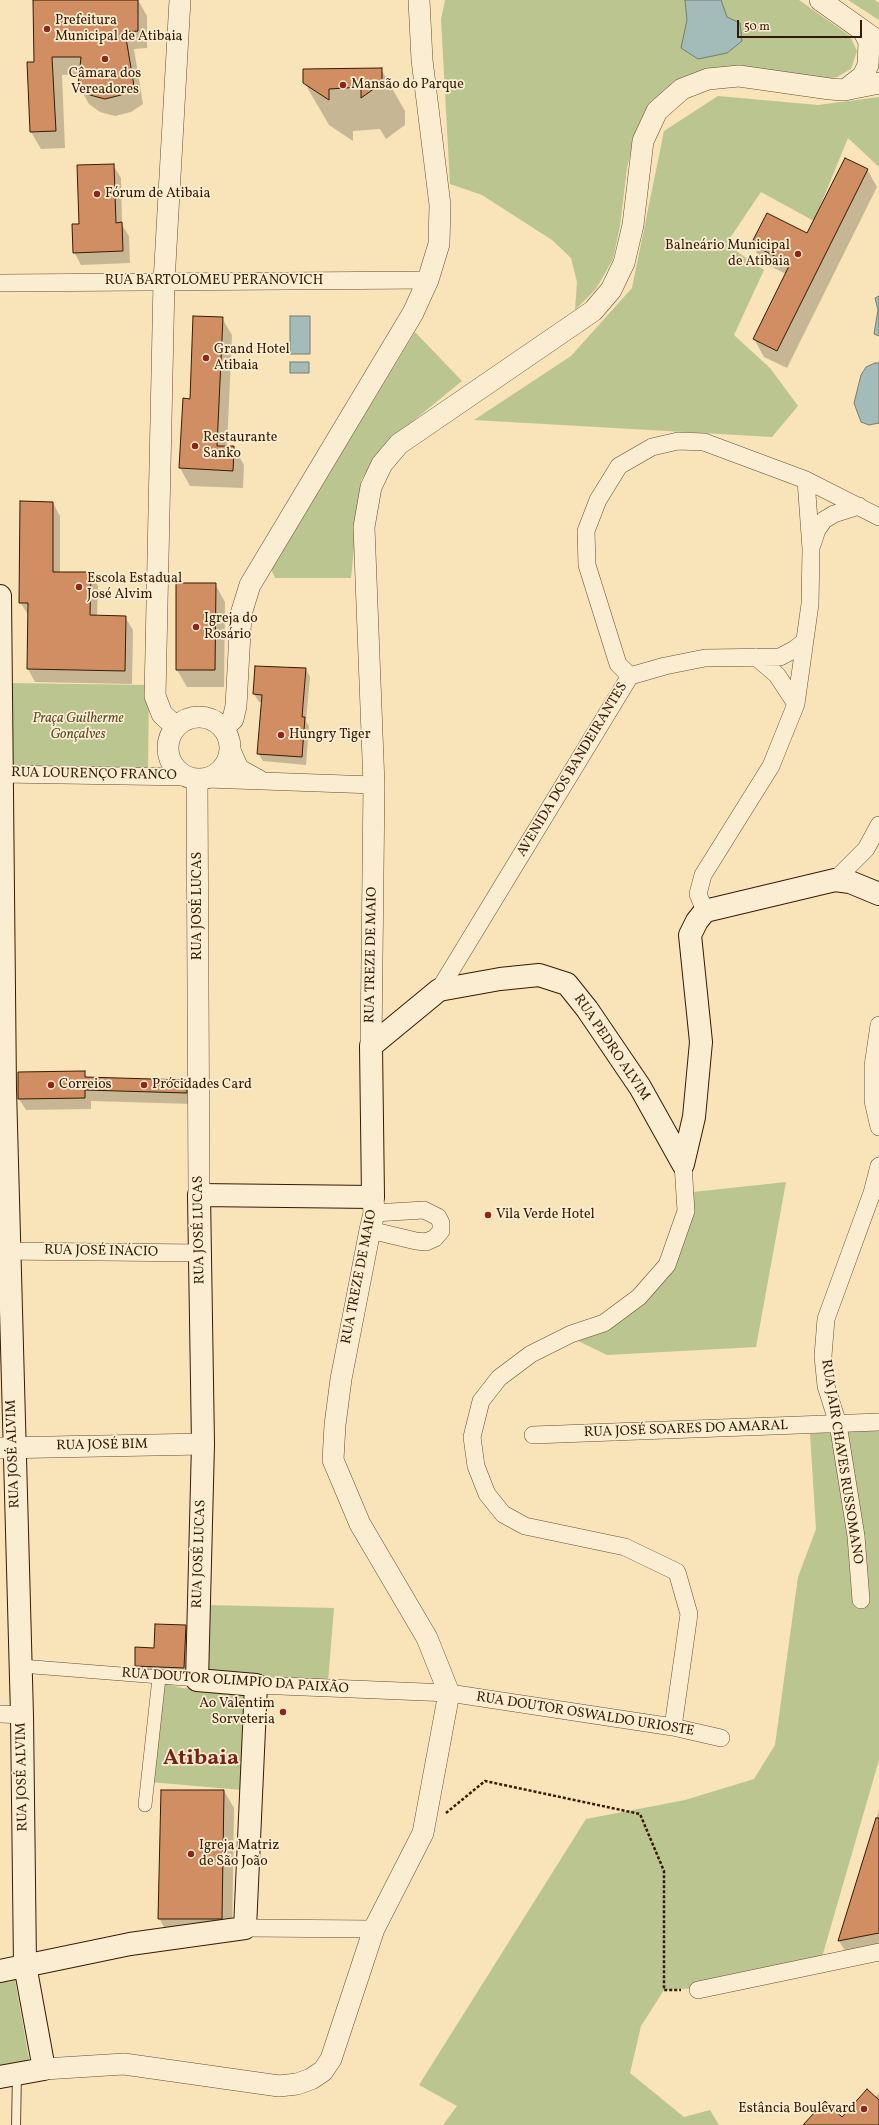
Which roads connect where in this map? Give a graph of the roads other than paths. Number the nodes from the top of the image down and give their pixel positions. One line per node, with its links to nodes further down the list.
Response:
1 (180, 0): 8 (street)
2 (419, 0): 7 (street)
3 (820, 0): 4 (street)
4 (872, 37): 6 (street)
5 (879, 83): 6 (street, RUA TREZE DE MAIO)
6 (844, 90): 25 (street, RUA TREZE DE MAIO)
7 (428, 280): 8 (street, RUA BARTOLOMEU PERANOVICH); 20 (street)
8 (164, 282): 9 (street, RUA BARTOLOMEU PERANOVICH); 19 (street)
9 (0, 283)
10 (806, 480): 11 (street, AVENIDA DOS BANDEIRANTES); 13 (street); 17 (street, AVENIDA DOS BANDEIRANTES)
11 (859, 506): 12 (street, AVENIDA DOS BANDEIRANTES); 13 (street)
12 (879, 517)
13 (810, 549): 15 (street)
14 (0, 596): 22 (main road, RUA JOSÉ ALVIM)
15 (805, 641): 16 (street); 18 (street)
16 (756, 657): 17 (street); 18 (street)
17 (630, 676): 30 (street, AVENIDA DOS BANDEIRANTES)
18 (796, 704): 29 (street)
19 (176, 727): 20 (street); 23 (street)
20 (223, 728): 21 (street)
21 (230, 748): 23 (street); 24 (street)
22 (1, 774): 23 (street, RUA LOURENÇO FRANCO); 33 (main road, RUA JOSÉ ALVIM)
23 (197, 779): 24 (street, RUA LOURENÇO FRANCO); 37 (street, RUA JOSÉ LUCAS)
24 (264, 780): 25 (street, RUA LOURENÇO FRANCO)
25 (374, 785): 32 (street, RUA TREZE DE MAIO)
26 (879, 825): 27 (street)
27 (835, 880): 28 (main road); 29 (main road)
28 (879, 894)
29 (705, 911): 35 (main road)
30 (438, 990): 32 (main road, AVENIDA DOS BANDEIRANTES); 35 (main road, RUA PEDRO ALVIM)
31 (879, 1025): 34 (street)
32 (371, 1046): 38 (main road, RUA TREZE DE MAIO)
33 (2, 1089): 39 (main road, RUA JOSÉ ALVIM)
34 (879, 1127)
35 (683, 1164): 54 (street)
36 (879, 1166): 42 (street, RUA JAIR CHAVES RUSSOMANO)
37 (199, 1195): 38 (main road); 40 (main road, RUA JOSÉ LUCAS)
38 (372, 1213): 51 (street, RUA TREZE DE MAIO)
39 (4, 1251): 40 (street, RUA JOSÉ INÁCIO); 45 (main road, RUA JOSÉ ALVIM)
40 (201, 1253): 44 (main road, RUA JOSÉ LUCAS)
41 (879, 1422): 42 (street, RUA JOSÉ SOARES DO AMARAL)
42 (838, 1424): 43 (street, RUA JOSÉ SOARES DO AMARAL); 46 (street, RUA JAIR CHAVES RUSSOMANO)
43 (533, 1435)
44 (203, 1444): 45 (street, RUA JOSÉ BIM); 49 (main road, RUA JOSÉ LUCAS)
45 (7, 1448): 47 (main road, RUA JOSÉ ALVIM)
46 (861, 1600)
47 (21, 1666): 48 (street, RUA DOUTOR OLIMPIO DA PAIXÃO); 53 (main road, RUA JOSÉ ALVIM)
48 (159, 1678): 49 (street, RUA DOUTOR OLIMPIO DA PAIXÃO); 56 (street)
49 (197, 1680): 50 (main road, RUA DOUTOR OLIMPIO DA PAIXÃO)
50 (256, 1685): 51 (street, RUA DOUTOR OLIMPIO DA PAIXÃO); 57 (main road)
51 (449, 1693): 54 (street, RUA DOUTOR OSWALDO URIOSTE); 58 (street)
52 (0, 1714): 53 (street)
53 (22, 1715): 60 (main road, RUA JOSÉ ALVIM)
54 (673, 1727): 55 (street, RUA DOUTOR OSWALDO URIOSTE)
55 (721, 1738)
56 (145, 1805)
57 (245, 1928): 58 (street); 60 (main road)
58 (374, 1929): 63 (street)
59 (879, 1952): 62 (street)
60 (25, 1966): 61 (main road); 63 (main road, RUA JOSÉ ALVIM)
61 (0, 1971)
62 (698, 1990)
63 (44, 2069): 64 (main road)
64 (9, 2075): 65 (lane)
65 (16, 2125)

